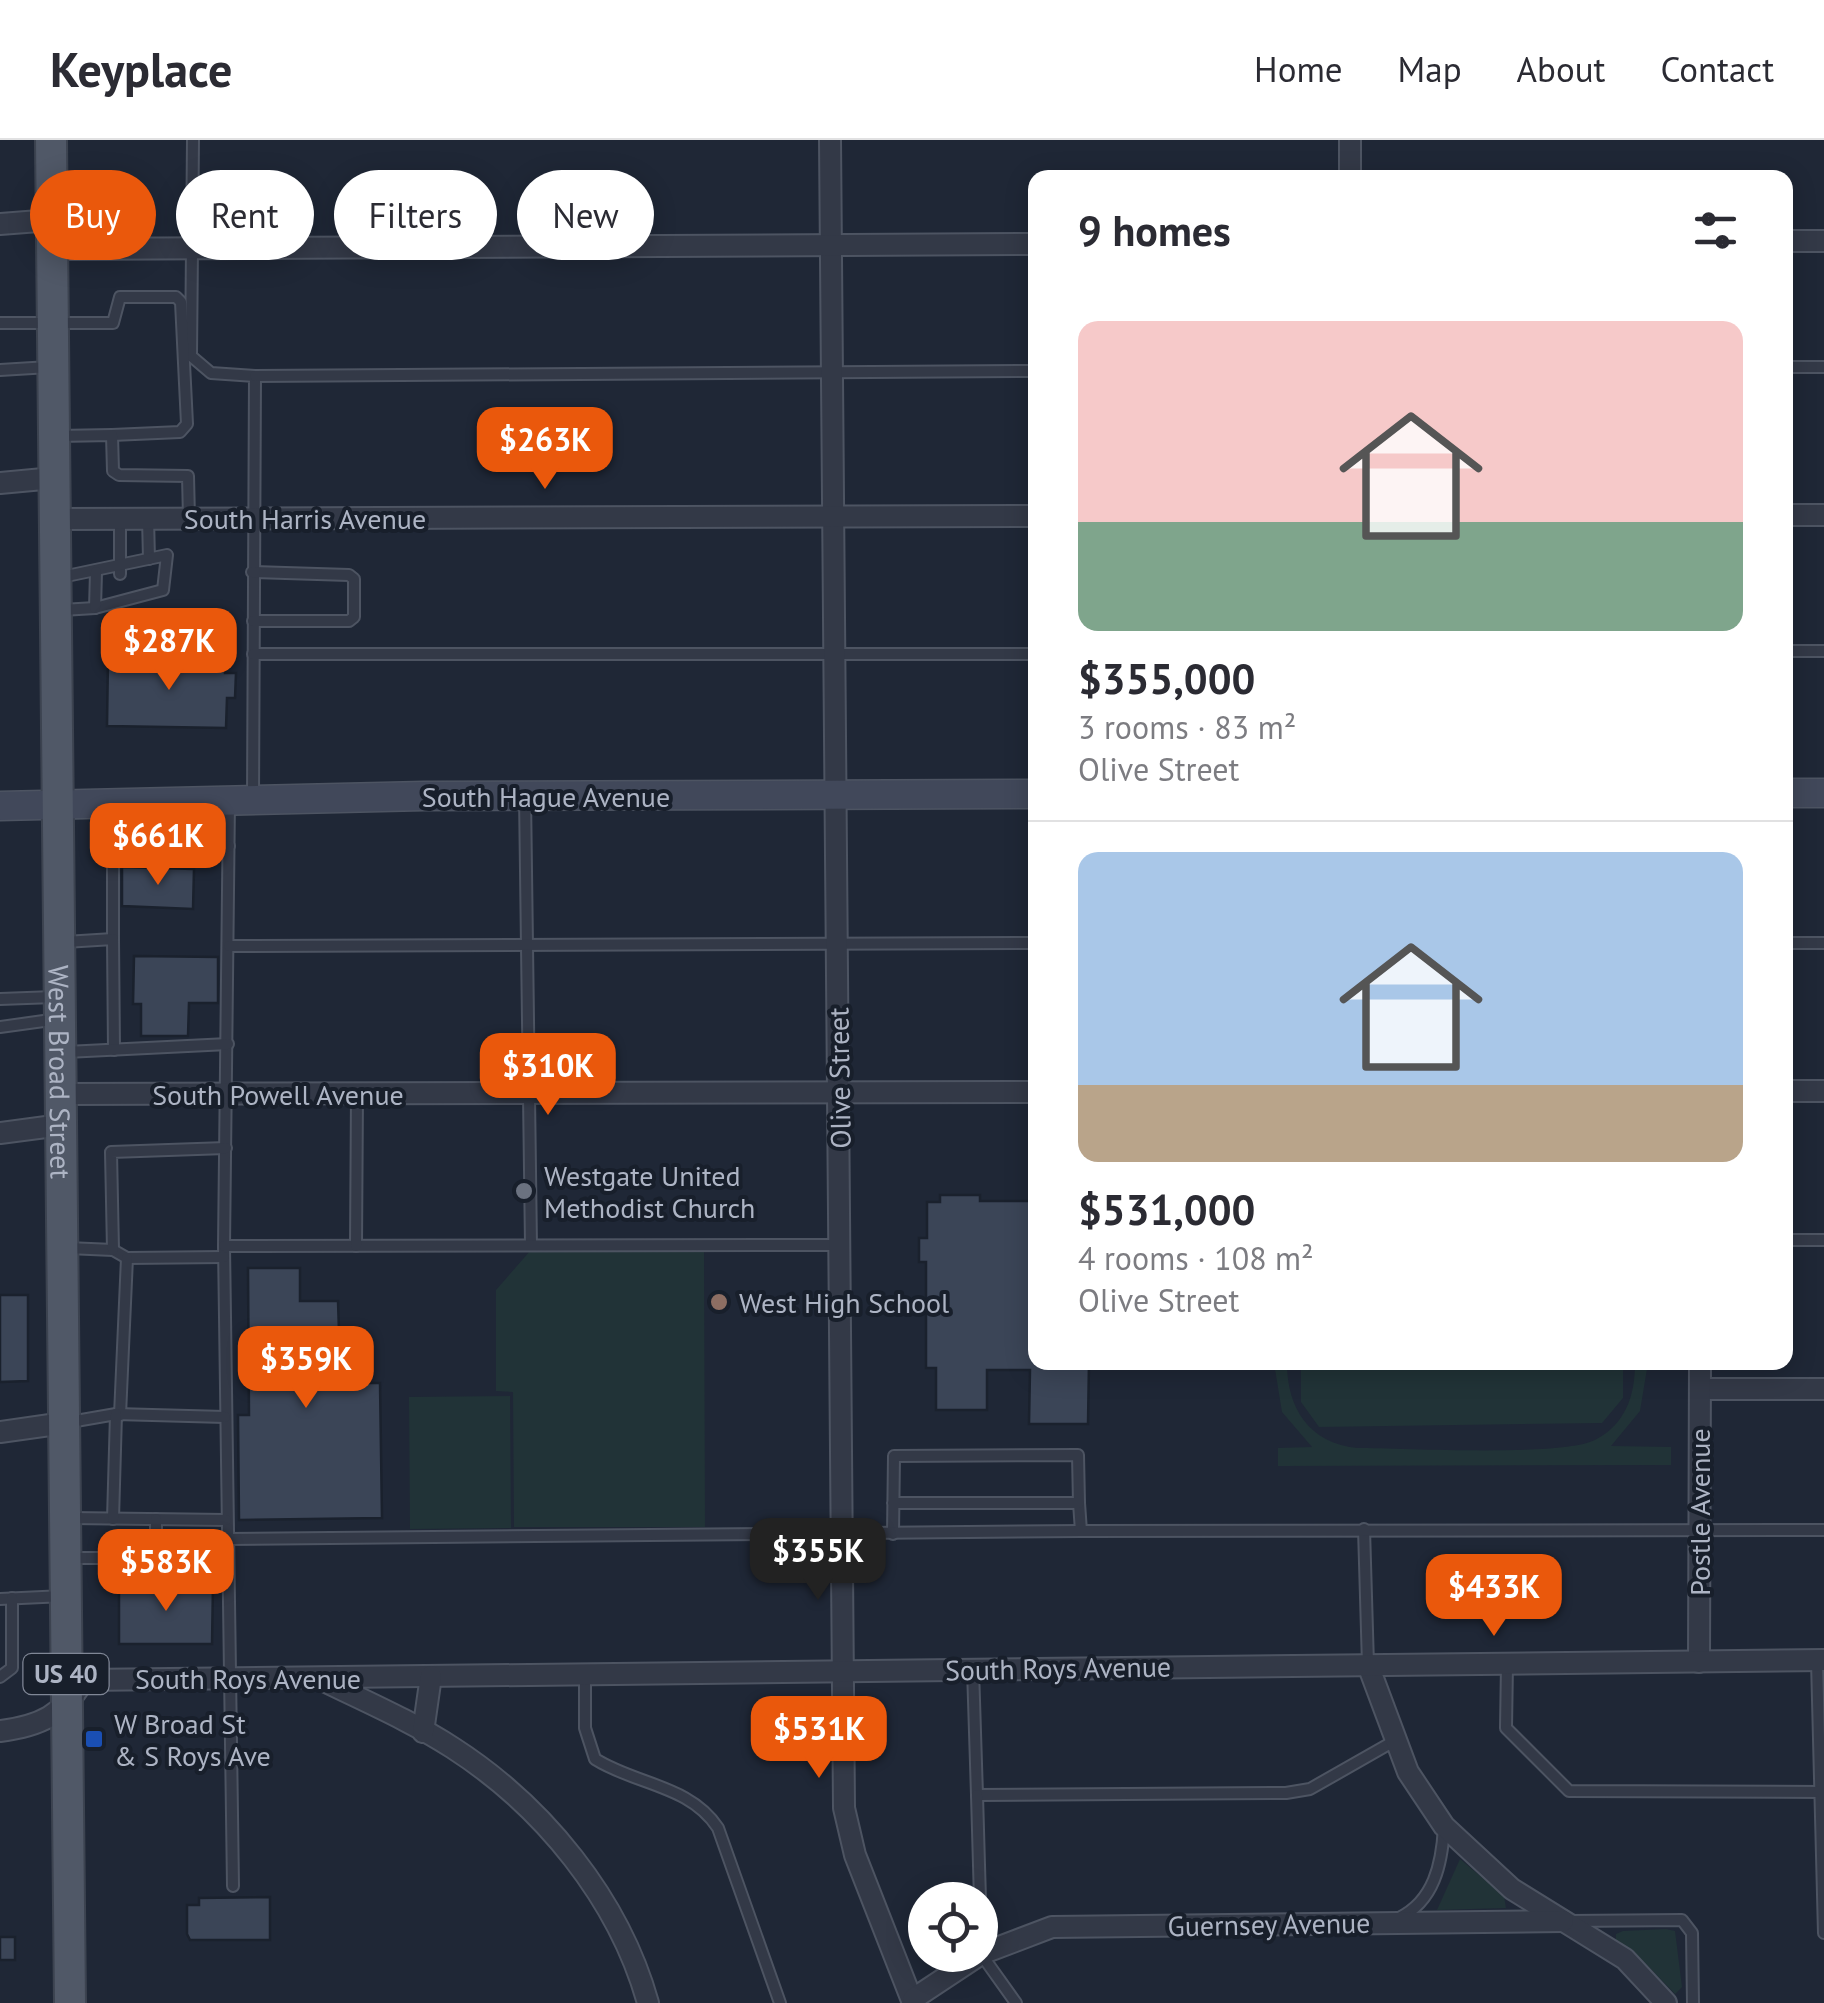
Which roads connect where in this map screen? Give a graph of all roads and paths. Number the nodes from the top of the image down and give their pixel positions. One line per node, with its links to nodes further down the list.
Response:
1 (51, 140): 5 (main road, West Broad Street / US 40)
2 (193, 140): 6 (lane)
3 (830, 140): 13 (street, Olive Street)
4 (1350, 140): 7 (street)
5 (51, 170)
6 (193, 170)
7 (1350, 170)
8 (0, 224): 9 (street)
9 (30, 230)
10 (1793, 241): 11 (street)
11 (1824, 241)
12 (1028, 244): 13 (street)
13 (830, 245): 14 (street); 24 (street, Olive Street)
14 (314, 247)
15 (52, 260): 17 (main road, West Broad Street / US 40)
16 (194, 260): 25 (lane)
17 (52, 320): 18 (lane); 19 (main road, West Broad Street / US 40); 26 (lane)
18 (0, 323)
19 (53, 366): 22 (lane); 27 (main road, West Broad Street / US 40)
20 (1793, 367): 21 (lane)
21 (1824, 367)
22 (0, 370)
23 (1028, 371): 24 (lane)
24 (832, 372): 25 (lane); 32 (street, Olive Street)
25 (255, 376): 37 (lane)
26 (112, 435): 27 (lane); 36 (lane)
27 (54, 436): 28 (main road, West Broad Street / US 40)
28 (54, 478): 29 (street); 38 (main road, West Broad Street / US 40)
29 (0, 482)
30 (1793, 515): 31 (street)
31 (1824, 515)
32 (835, 516): 33 (street, South Harris Avenue); 37 (street, South Harris Avenue); 50 (street, Olive Street)
33 (1028, 516)
34 (120, 518): 35 (street, South Harris Avenue); 38 (street, South Harris Avenue); 40 (lane)
35 (148, 518): 36 (street, South Harris Avenue); 39 (lane)
36 (189, 518): 37 (street, South Harris Avenue)
37 (251, 518): 42 (lane)
38 (55, 519): 43 (main road, West Broad Street / US 40)
39 (143, 563): 40 (lane); 44 (lane)
40 (120, 570): 41 (lane)
41 (96, 572): 43 (lane); 44 (lane)
42 (252, 572): 46 (lane); 46 (lane)
43 (55, 579): 45 (main road, West Broad Street / US 40)
44 (95, 608): 45 (lane)
45 (56, 612): 58 (main road, West Broad Street / US 40)
46 (253, 621): 49 (lane)
47 (1793, 651): 48 (lane)
48 (1824, 651)
49 (253, 654): 50 (lane); 57 (lane)
50 (835, 654): 51 (lane); 54 (street, Olive Street)
51 (1028, 654)
52 (1793, 793): 53 (main road)
53 (1824, 793)
54 (835, 794): 55 (main road, South Hague Avenue); 56 (main road, South Hague Avenue); 67 (street, Olive Street)
55 (1028, 794)
56 (525, 795): 57 (main road, South Hague Avenue); 66 (lane)
57 (241, 799): 58 (main road, South Hague Avenue); 60 (lane)
58 (57, 803): 59 (main road, South Hague Avenue); 62 (main road, West Broad Street / US 40)
59 (0, 806)
60 (229, 846): 61 (lane); 68 (lane)
61 (112, 940): 62 (lane); 74 (lane)
62 (59, 942): 71 (main road, West Broad Street / US 40)
63 (1028, 942): 67 (lane)
64 (1793, 943): 65 (lane)
65 (1824, 943)
66 (527, 944): 67 (lane); 68 (lane); 83 (lane)
67 (836, 944): 79 (street, Olive Street)
68 (230, 946): 73 (lane)
69 (0, 991): 70 (lane)
70 (1, 999): 71 (lane)
71 (59, 1008): 72 (lane); 75 (main road, West Broad Street / US 40)
72 (0, 1027)
73 (228, 1044): 74 (lane); 81 (lane)
74 (114, 1050): 75 (lane)
75 (60, 1052): 80 (main road, West Broad Street / US 40)
76 (1793, 1091): 77 (street)
77 (1824, 1091)
78 (1028, 1092): 79 (street, South Powell Avenue)
79 (839, 1093): 83 (street, South Powell Avenue); 90 (street, Olive Street)
80 (60, 1094): 81 (street, South Powell Avenue); 84 (main road, West Broad Street / US 40)
81 (227, 1094): 82 (street, South Powell Avenue); 86 (lane)
82 (357, 1094): 83 (street, South Powell Avenue); 91 (lane)
83 (528, 1094): 89 (lane)
84 (61, 1126): 85 (street); 92 (main road, West Broad Street / US 40)
85 (0, 1133)
86 (226, 1148): 93 (lane); 94 (lane)
87 (1793, 1240): 88 (lane)
88 (1824, 1240)
89 (532, 1245): 90 (lane); 91 (lane)
90 (842, 1245): 114 (street, Olive Street)
91 (356, 1246): 94 (lane)
92 (62, 1248): 93 (lane); 101 (main road, West Broad Street / US 40)
93 (113, 1250): 95 (lane)
94 (224, 1251): 95 (lane); 100 (lane)
95 (127, 1258): 99 (lane)
96 (1700, 1370): 97 (street, Postle Avenue)
97 (1700, 1389): 98 (street); 110 (street, Postle Avenue)
98 (1824, 1389)
99 (118, 1415): 100 (lane); 101 (lane); 106 (lane)
100 (225, 1417): 108 (lane)
101 (64, 1423): 102 (street); 105 (main road, West Broad Street / US 40)
102 (0, 1432)
103 (893, 1503): 104 (lane); 104 (lane); 113 (lane)
104 (1079, 1503): 112 (lane)
105 (65, 1517): 106 (lane); 116 (main road, West Broad Street / US 40)
106 (114, 1519): 107 (lane)
107 (156, 1520): 108 (lane); 117 (lane)
108 (226, 1520): 115 (lane)
109 (1364, 1529): 110 (lane); 112 (lane); 124 (lane)
110 (1699, 1529): 111 (lane); 122 (street, Postle Avenue)
111 (1824, 1530)
112 (1080, 1531): 113 (lane)
113 (893, 1534): 114 (lane)
114 (843, 1535): 115 (lane); 126 (street, Olive Street)
115 (226, 1539): 118 (lane)
116 (65, 1558): 117 (lane); 119 (main road, West Broad Street / US 40)
117 (156, 1558): 118 (lane)
118 (226, 1558): 130 (lane)
119 (66, 1596): 120 (lane); 132 (main road, West Broad Street / US 40)
120 (6, 1599): 129 (lane)
121 (1820, 1661): 122 (street, South Roys Avenue); 136 (lane)
122 (1699, 1662): 123 (street, South Roys Avenue)
123 (1506, 1664): 124 (street, South Roys Avenue); 136 (lane)
124 (1368, 1665): 125 (street, South Roys Avenue); 135 (street)
125 (973, 1668): 126 (street, South Roys Avenue); 137 (lane)
126 (843, 1671): 127 (street, South Roys Avenue); 147 (street, Olive Street)
127 (585, 1672): 128 (street, South Roys Avenue); 150 (lane)
128 (431, 1676): 131 (street, South Roys Avenue); 134 (street)
129 (0, 1677)
130 (228, 1677): 131 (street, South Roys Avenue); 132 (street, South Roys Avenue); 140 (lane)
131 (319, 1679): 134 (street)
132 (67, 1707): 133 (street); 148 (main road, West Broad Street / US 40)
133 (0, 1731)
134 (423, 1732): 149 (street)
135 (1396, 1740): 137 (lane); 138 (street)
136 (1822, 1792): 143 (lane)
137 (977, 1795): 139 (lane)
138 (1444, 1826): 141 (lane); 142 (street)
139 (979, 1882)
140 (233, 1886)
141 (1392, 1922): 142 (street, Guernsey Avenue); 144 (street, Guernsey Avenue)
142 (1563, 1922): 152 (street); 153 (lane)
143 (1824, 1933)
144 (998, 1948)
145 (954, 1972): 147 (street, Guernsey Avenue)
146 (994, 1972): 151 (lane)
147 (908, 2002)
148 (70, 2003)
149 (648, 2003)
150 (780, 2003)
151 (1016, 2003)
152 (1666, 2003)
153 (1693, 2003)

